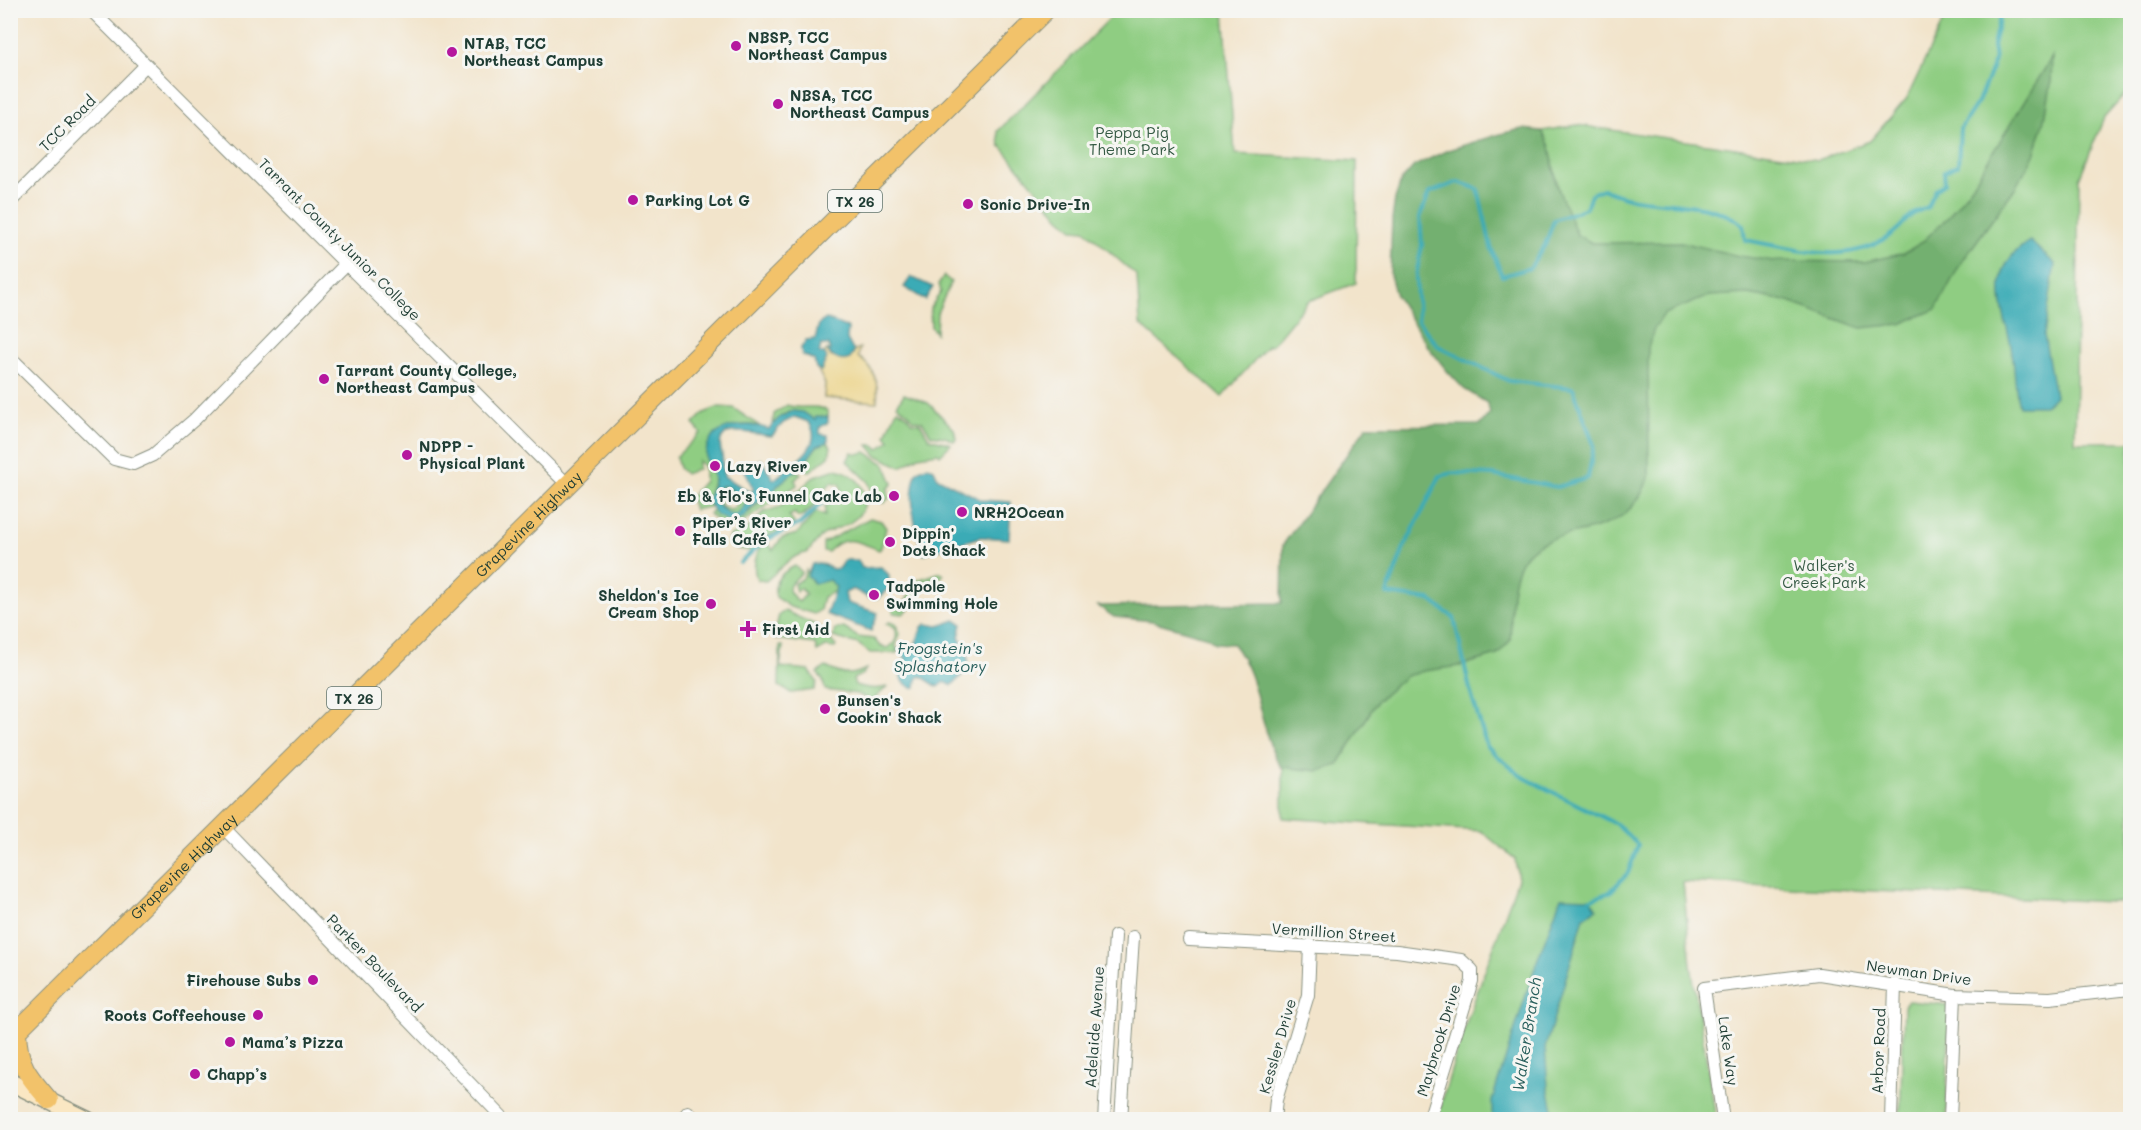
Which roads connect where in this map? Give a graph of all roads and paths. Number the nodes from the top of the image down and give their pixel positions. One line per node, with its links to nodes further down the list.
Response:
1 (91, 10): 3 (street, Tarrant County Junior College)
2 (1046, 10): 7 (main road, Grapevine Highway / TX 26)
3 (146, 65): 4 (street, TCC Road); 5 (street, Tarrant County Junior College)
4 (10, 202)
5 (345, 265): 6 (street); 7 (street, Tarrant County Junior College)
6 (10, 357)
7 (569, 486): 8 (main road, Grapevine Highway / TX 26)
8 (223, 827): 18 (main road, Grapevine Highway / TX 26); 22 (street, Parker Boulevard)
9 (1115, 936): 23 (street, Adelaide Avenue)
10 (1133, 937): 24 (street)
11 (1189, 940): 12 (street, Vermillion Street)
12 (1310, 945): 13 (street, Vermillion Street); 25 (street, Kessler Drive)
13 (1472, 970): 26 (street, Maybrook Drive)
14 (1895, 984): 15 (street, Newman Drive); 17 (street, Newman Drive); 28 (street, Arbor Road)
15 (1704, 988): 27 (street, Lake Way)
16 (2130, 989): 17 (street, Newman Drive)
17 (1955, 995): 29 (street)
18 (14, 1035): 20 (main road)
19 (10, 1082): 20 (street)
20 (49, 1100): 21 (street)
21 (88, 1119)
22 (505, 1119)
23 (1104, 1119)
24 (1121, 1119)
25 (1274, 1119)
26 (1429, 1119)
27 (1723, 1119)
28 (1891, 1119)
29 (1950, 1119)

